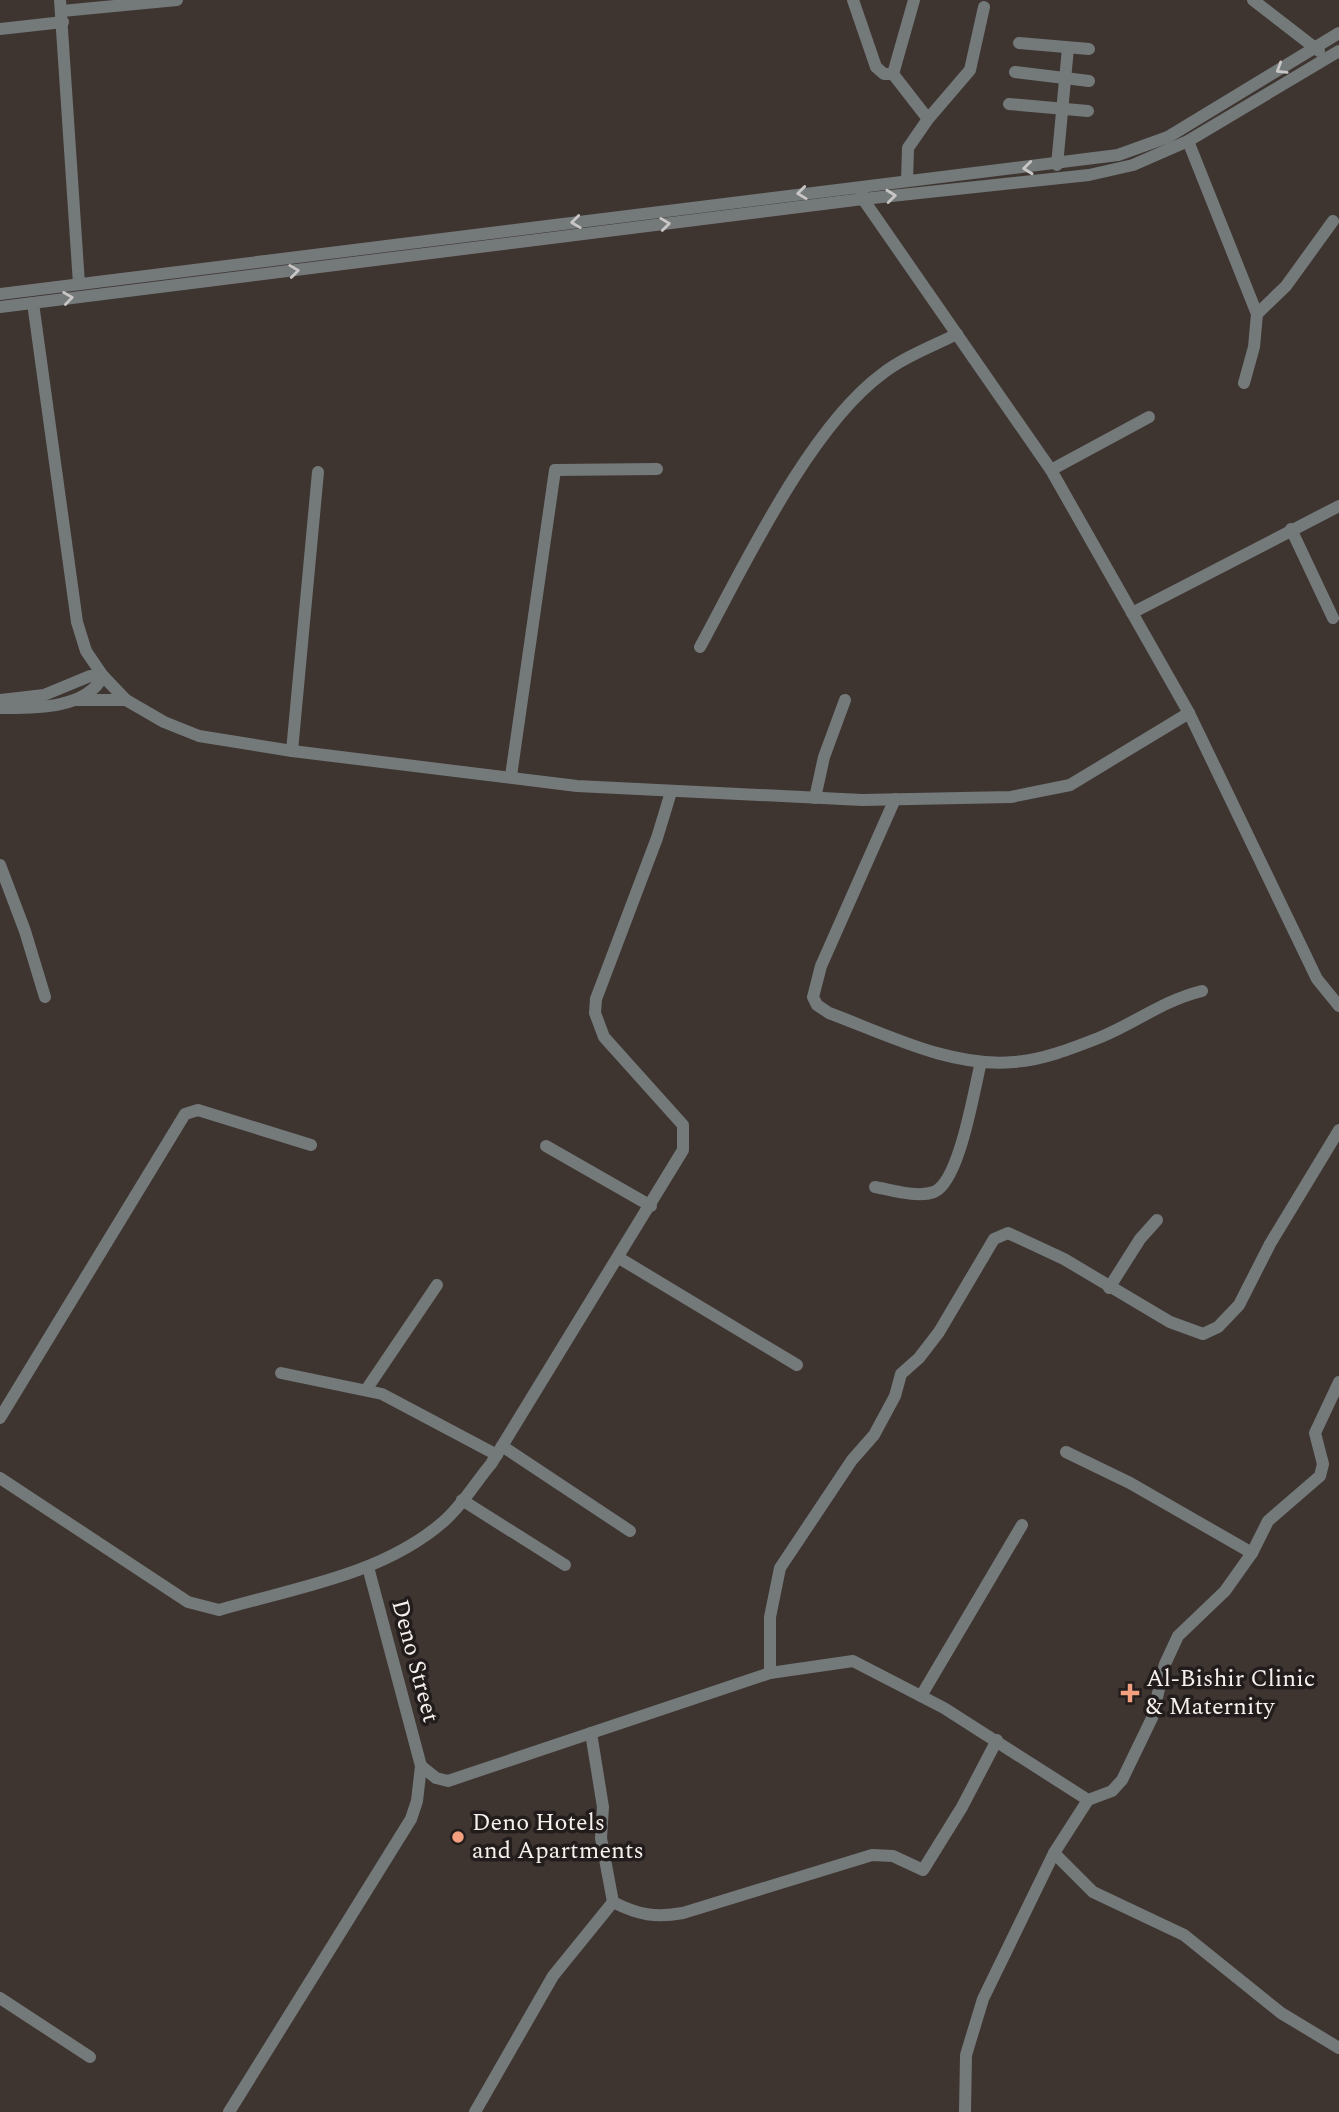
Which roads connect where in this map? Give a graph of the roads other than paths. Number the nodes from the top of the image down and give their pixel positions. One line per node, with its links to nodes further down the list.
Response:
1 (177, 0): 6 (street)
2 (853, 0): 16 (street)
3 (914, 0): 16 (street)
4 (1253, 0): 10 (street)
5 (984, 7): 22 (street)
6 (61, 11): 7 (street); 30 (street)
7 (0, 29)
8 (1339, 33): 10 (street)
9 (1019, 43): 11 (street)
10 (1316, 47): 14 (street); 24 (street, one-way to 24)
11 (1068, 48): 12 (street); 17 (street)
12 (1089, 49)
13 (1339, 51): 14 (street)
14 (1324, 60): 23 (street)
15 (1015, 72): 17 (street)
16 (894, 74): 22 (street)
17 (1065, 79): 18 (street); 20 (street)
18 (1088, 81)
19 (1009, 104): 20 (street)
20 (1061, 110): 21 (street); 24 (street)
21 (1088, 111)
22 (928, 119): 25 (street)
23 (1188, 141): 26 (street, one-way to 23); 34 (street)
24 (1057, 165): 25 (street, one-way to 25)
25 (907, 181): 26 (street)
26 (862, 192): 28 (street, one-way to 28); 29 (street, one-way to 26); 35 (street)
27 (1333, 221): 34 (street)
28 (225, 265): 29 (street); 30 (street)
29 (226, 279): 32 (street, one-way to 29)
30 (79, 284): 31 (street)
31 (0, 293)
32 (33, 303): 33 (street); 46 (street)
33 (0, 307)
34 (1257, 314): 36 (street)
35 (957, 334): 39 (street); 45 (street)
36 (1244, 383)
37 (1149, 417): 39 (street)
38 (657, 469): 56 (street)
39 (1051, 470): 43 (street)
40 (318, 472): 55 (street)
41 (1339, 506): 42 (street)
42 (1291, 530): 43 (street); 44 (street)
43 (1132, 613): 54 (street)
44 (1333, 618)
45 (700, 647)
46 (86, 651): 47 (street); 48 (street)
47 (103, 676): 48 (street); 50 (street); 51 (street)
48 (70, 684): 49 (street)
49 (0, 699)
50 (75, 700): 51 (street); 53 (street)
51 (126, 700): 55 (street)
52 (845, 700): 58 (street)
53 (0, 708)
54 (1189, 713): 59 (street); 63 (street)
55 (292, 751): 56 (street)
56 (511, 776): 57 (street)
57 (671, 792): 58 (street); 69 (street)
58 (815, 798): 59 (street)
59 (895, 799): 64 (street)
60 (0, 865): 62 (street)
61 (1202, 991): 64 (street)
62 (45, 997)
63 (1339, 1006)
64 (981, 1062): 68 (street)
65 (1339, 1130): 73 (street)
66 (311, 1145): 78 (street)
67 (545, 1146): 69 (street)
68 (875, 1187)
69 (651, 1206): 71 (street)
70 (1157, 1220): 73 (street)
71 (619, 1258): 74 (street); 79 (street)
72 (437, 1285): 77 (street)
73 (1108, 1288): 88 (street)
74 (797, 1365)
75 (281, 1373): 77 (street)
76 (1339, 1382): 85 (street)
77 (366, 1390): 79 (street)
78 (0, 1418)
79 (500, 1451): 82 (street); 84 (street)
80 (1066, 1452): 85 (street)
81 (0, 1478): 87 (street)
82 (462, 1500): 86 (street); 87 (street)
83 (1022, 1524): 89 (street)
84 (630, 1531)
85 (1252, 1553): 93 (street)
86 (565, 1565)
87 (368, 1567): 92 (street, Deno Street)
88 (771, 1673): 89 (street); 90 (street)
89 (921, 1696): 91 (street)
90 (591, 1733): 92 (street); 95 (street)
91 (997, 1740): 93 (street); 95 (street)
92 (421, 1766): 99 (street)
93 (1088, 1800): 94 (street)
94 (1054, 1853): 97 (street); 101 (street)
95 (613, 1902): 100 (street)
96 (0, 1998): 98 (street)
97 (1339, 2048)
98 (90, 2057)
99 (229, 2112)
100 (475, 2112)
101 (965, 2112)

